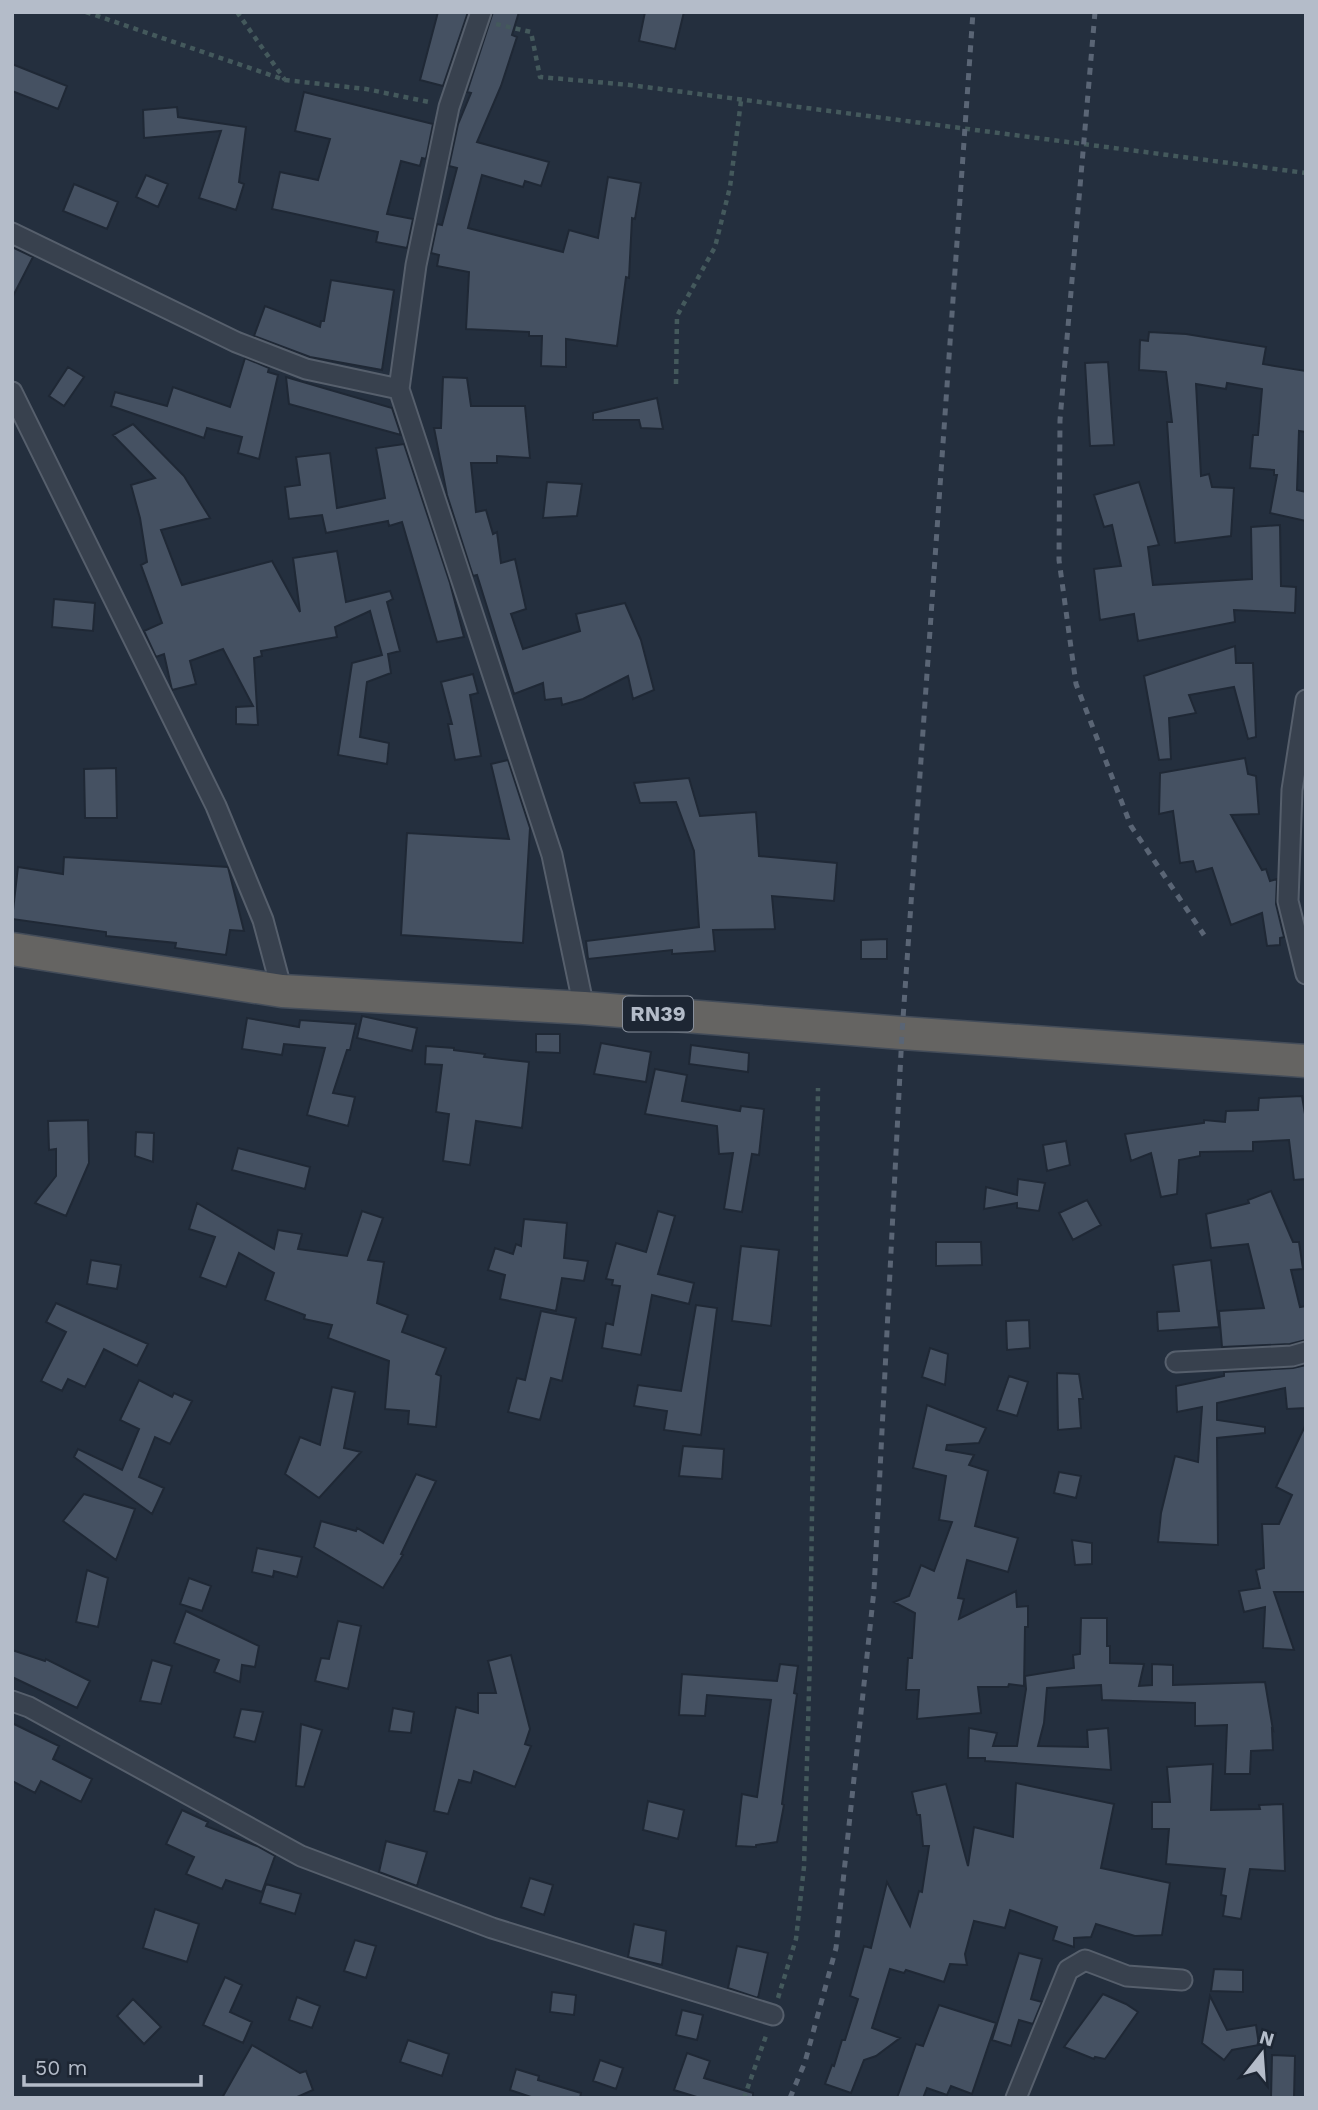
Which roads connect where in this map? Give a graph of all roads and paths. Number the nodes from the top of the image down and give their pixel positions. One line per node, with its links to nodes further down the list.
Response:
1 (86, 12): 4 (path)
2 (237, 12): 4 (path)
3 (480, 16): 5 (path); 6 (street)
4 (285, 80): 6 (path)
5 (741, 101): 7 (path); 9 (path)
6 (449, 107): 10 (street)
7 (1306, 173)
8 (12, 233): 10 (street)
9 (676, 384)
10 (399, 389): 17 (street)
11 (12, 392): 16 (street)
12 (1306, 700): 13 (street)
13 (1299, 790): 15 (street)
14 (12, 949): 16 (highway, RN39)
15 (1306, 974)
16 (282, 991): 17 (highway, RN39)
17 (584, 1008): 18 (highway, RN39)
18 (1306, 1061)
19 (818, 1088): 24 (path)
20 (1306, 1352): 21 (street)
21 (1176, 1362)
22 (12, 1701): 24 (street)
23 (1182, 1980): 26 (street)
24 (773, 2015): 25 (path)
25 (744, 2098)
26 (1016, 2098)

